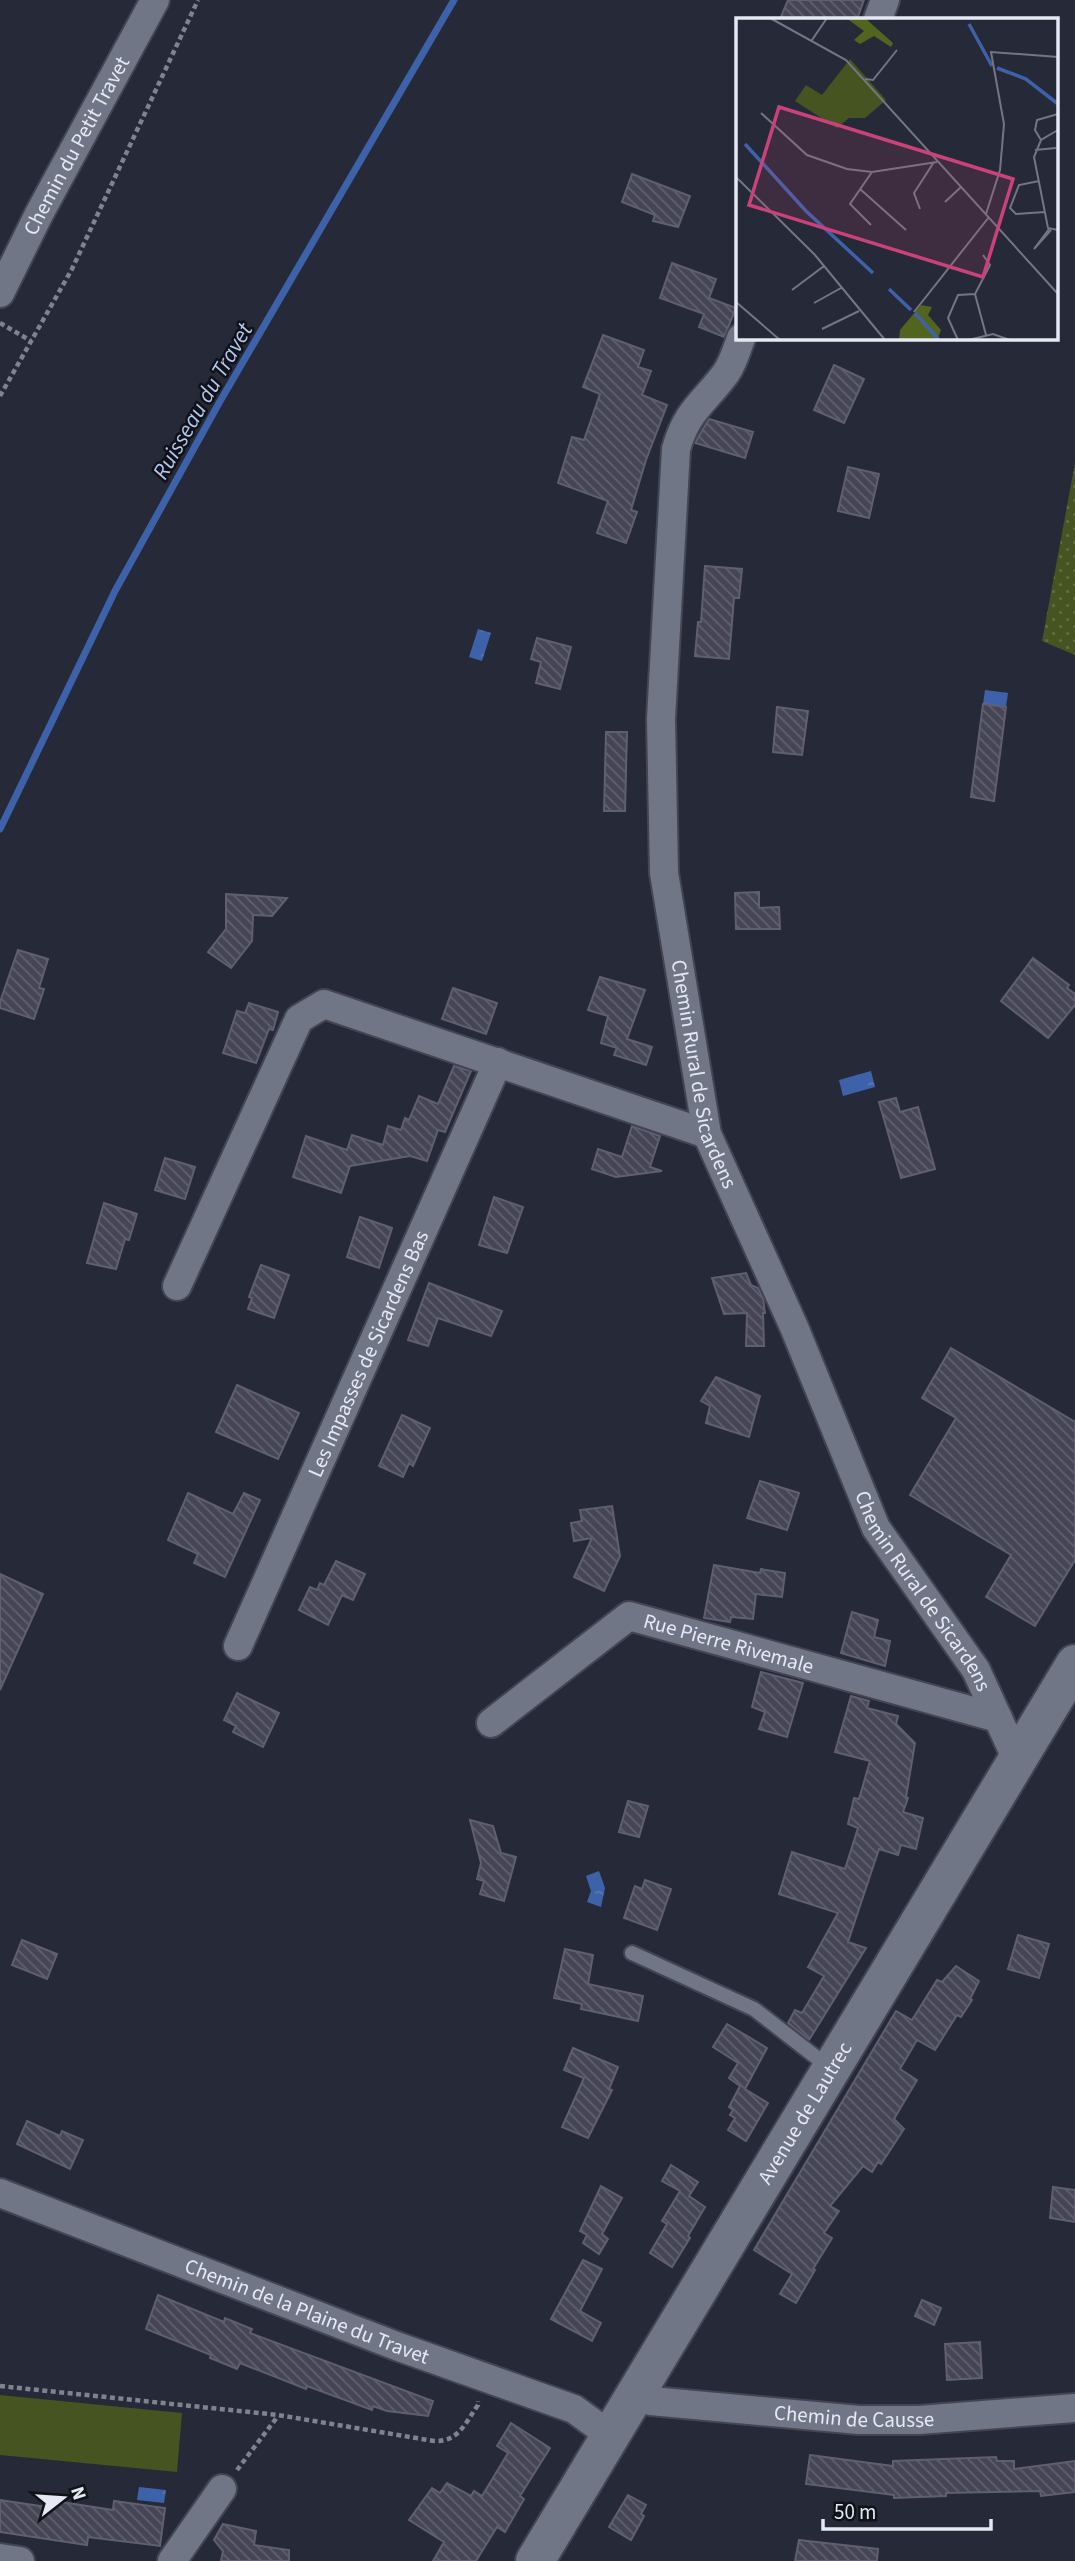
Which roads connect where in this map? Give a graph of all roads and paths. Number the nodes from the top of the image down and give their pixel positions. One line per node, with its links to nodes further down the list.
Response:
1 (155, 0): 5 (street, Chemin du Petit Travet)
2 (198, 0): 8 (path)
3 (885, 0): 4 (street)
4 (878, 18)
5 (0, 293)
6 (0, 323): 8 (path)
7 (740, 340): 11 (street, Chemin Rural de Sicardens)
8 (31, 341): 9 (path)
9 (0, 396)
10 (498, 1062): 11 (street); 12 (street); 13 (street, Les Impasses de Sicardens Bas)
11 (707, 1134): 15 (street, Chemin Rural de Sicardens)
12 (177, 1286)
13 (238, 1646)
14 (1075, 1664): 17 (main road, Avenue de Lautrec)
15 (998, 1718): 16 (street, Rue Pierre Rivemale); 17 (street, Chemin Rural de Sicardens)
16 (491, 1723)
17 (1017, 1760): 19 (main road, Avenue de Lautrec)
18 (632, 1953): 19 (lane)
19 (830, 2068): 22 (main road, Avenue de Lautrec)
20 (0, 2193): 26 (street, Chemin de la Plaine du Travet)
21 (0, 2386): 25 (path)
22 (637, 2393): 24 (street, Chemin de Causse); 26 (main road, Avenue de Lautrec)
23 (479, 2397): 25 (path)
24 (1075, 2408)
25 (278, 2415): 27 (path)
26 (611, 2436): 31 (main road, Avenue de Lautrec)
27 (222, 2489): 30 (street)
28 (0, 2557): 29 (street)
29 (20, 2561)
30 (172, 2561)
31 (536, 2561)

